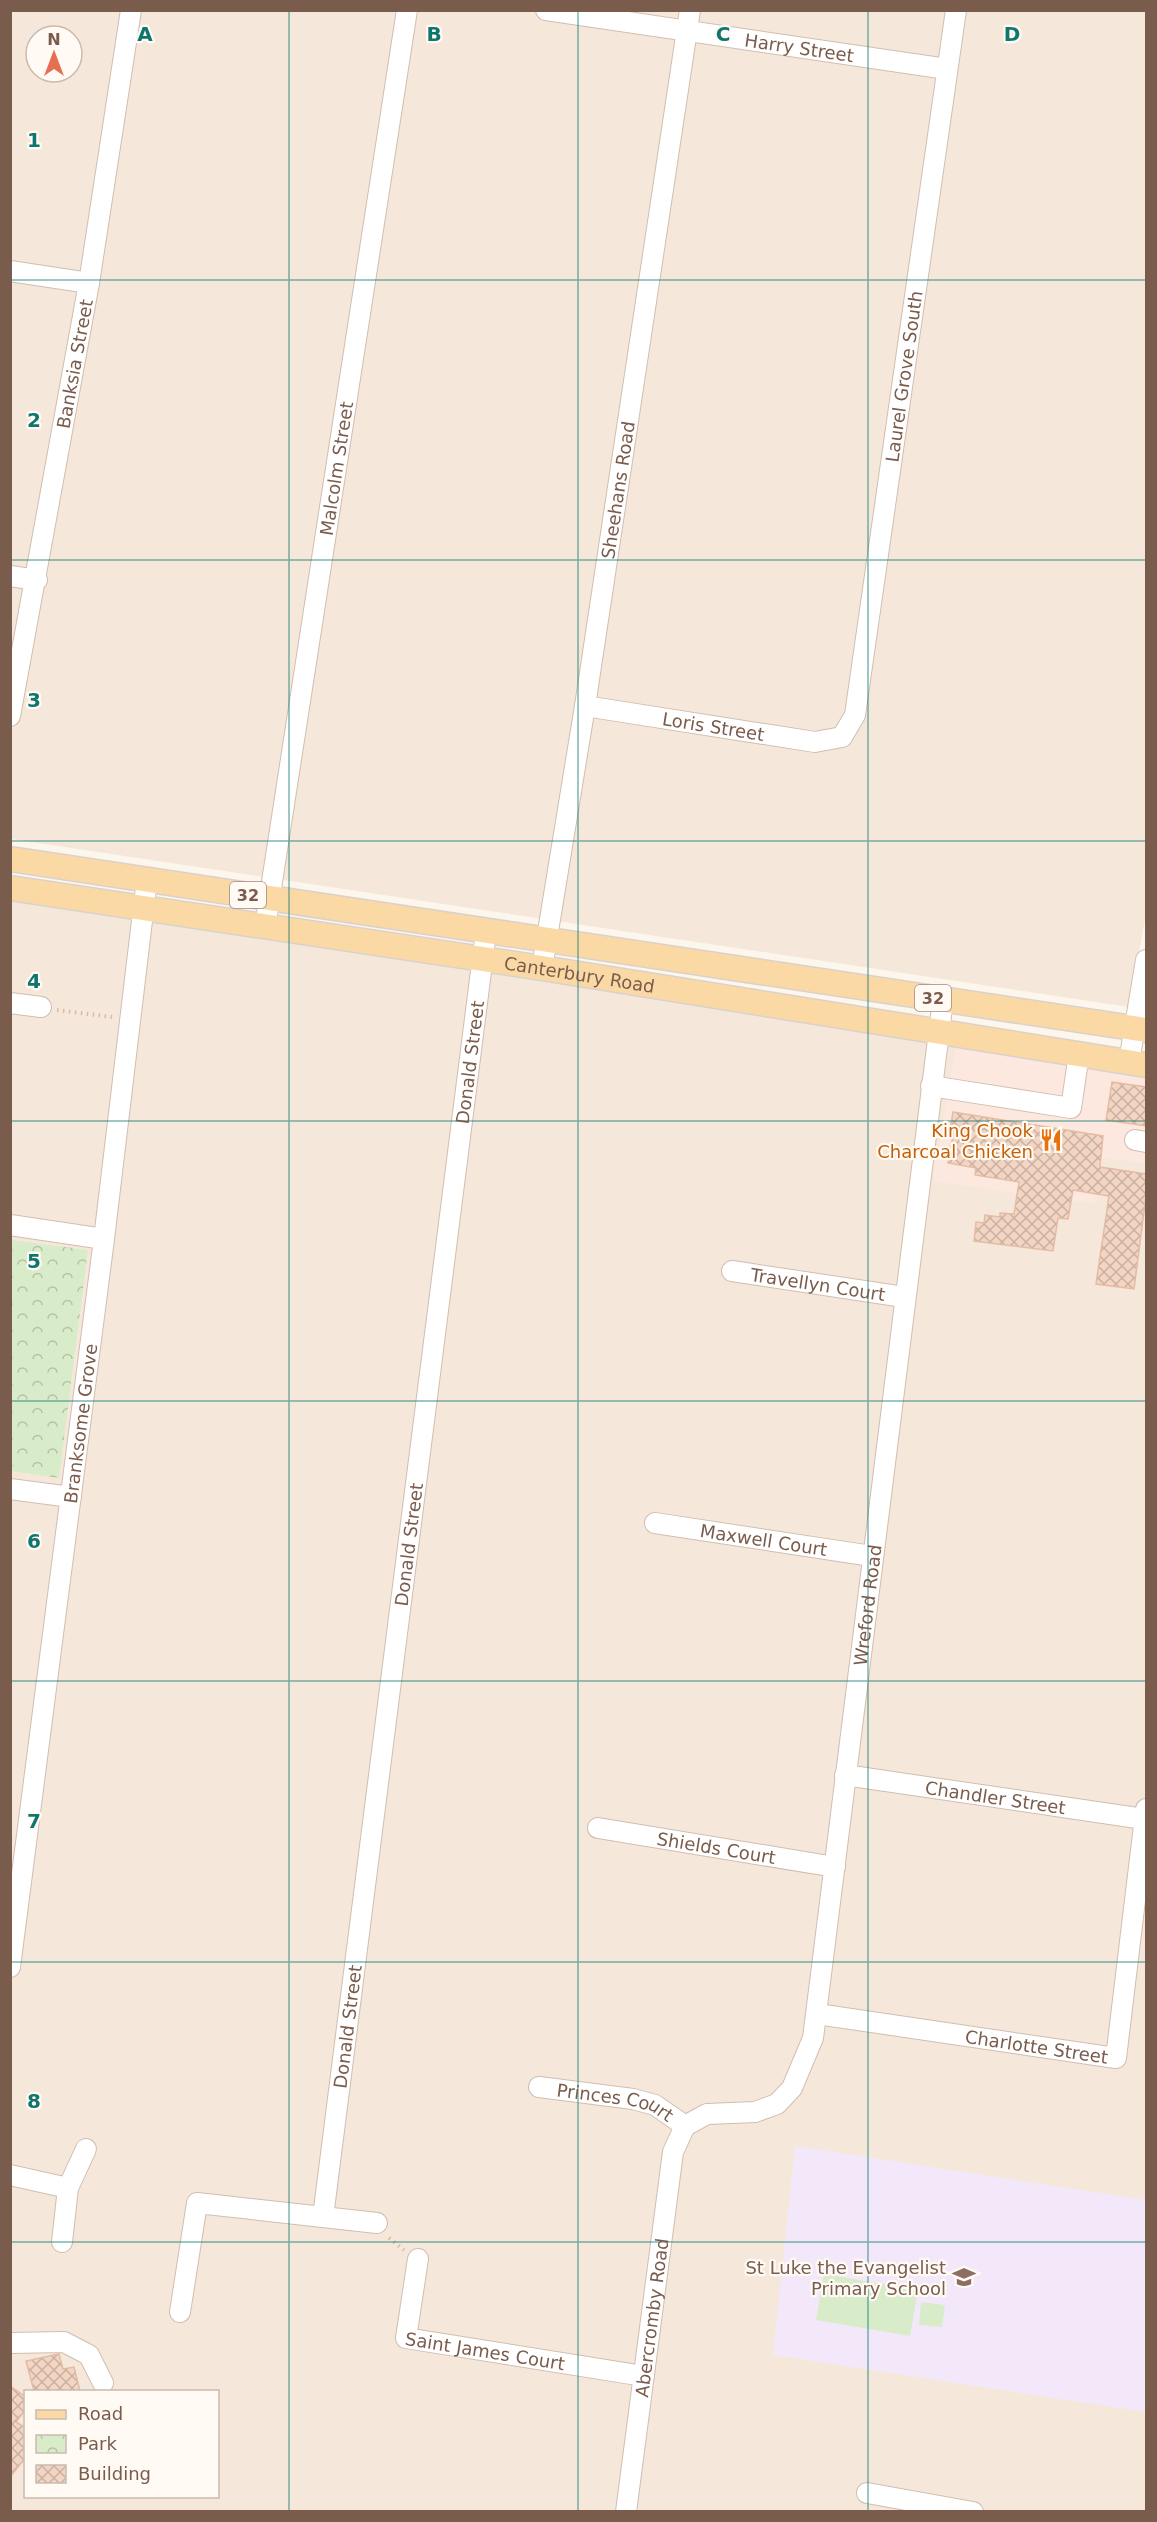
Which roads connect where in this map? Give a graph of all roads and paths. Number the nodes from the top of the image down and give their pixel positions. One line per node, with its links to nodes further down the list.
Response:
1 (131, 10): 9 (street, Banksia Street)
2 (407, 10): 18 (street, Malcolm Street)
3 (546, 10): 6 (street, Harry Street)
4 (690, 10): 6 (street, Sheehans Road)
5 (956, 10): 7 (street, Laurel Grove South)
6 (687, 31): 7 (street, Harry Street); 12 (street, Sheehans Road)
7 (947, 69): 14 (street, Laurel Grove South)
8 (10, 271): 9 (street)
9 (89, 283): 11 (street, Banksia Street)
10 (10, 576): 11 (street)
11 (37, 580): 13 (street, Banksia Street)
12 (585, 706): 14 (street, Loris Street); 22 (street, Sheehans Road)
13 (10, 716)
14 (842, 737)
15 (10, 859): 16 (main road, Canterbury Road / 32)
16 (147, 879): 18 (main road, Canterbury Road / 32); 19 (street, Branksome Grove)
17 (10, 888): 19 (main road, Canterbury Road / 32)
18 (270, 899): 20 (street, Malcolm Street); 21 (main road, Canterbury Road / 32)
19 (144, 908): 20 (main road, Canterbury Road / 32); 29 (street, Branksome Grove)
20 (266, 927): 23 (main road, Canterbury Road / 32)
21 (486, 932): 22 (main road, Canterbury Road / 32); 23 (street, Donald Street)
22 (546, 941): 25 (street, Sheehans Road); 26 (main road, Canterbury Road / 32)
23 (483, 959): 25 (main road, Canterbury Road / 32); 54 (street, Donald Street)
24 (1146, 960): 30 (street)
25 (542, 968): 31 (main road, Canterbury Road / 32)
26 (943, 1000): 30 (main road, Canterbury Road / 32); 31 (street, Wreford Road)
27 (10, 1003): 28 (street)
28 (41, 1007): 29 (path)
29 (130, 1020): 36 (street, Branksome Grove)
30 (1141, 1030): 33 (street)
31 (938, 1031): 32 (main road, Canterbury Road / 32); 34 (street, Wreford Road)
32 (1079, 1054): 33 (main road, Canterbury Road / 32); 34 (street)
33 (1138, 1063)
34 (931, 1086): 38 (street, Wreford Road)
35 (10, 1225): 36 (street)
36 (104, 1239): 40 (street, Branksome Grove)
37 (732, 1271): 38 (street, Travellyn Court)
38 (904, 1297): 42 (street, Wreford Road)
39 (10, 1489): 40 (street)
40 (71, 1497): 47 (street, Branksome Grove)
41 (655, 1523): 42 (street, Maxwell Court)
42 (872, 1556): 43 (street, Wreford Road)
43 (845, 1775): 44 (street, Chandler Street); 46 (street, Wreford Road)
44 (1145, 1814): 48 (street, Charlotte Street)
45 (598, 1828): 46 (street, Shields Court)
46 (835, 1867): 48 (street, Wreford Road)
47 (10, 1967)
48 (817, 2014): 50 (street, Wreford Road)
49 (539, 2087): 50 (street, Princes Court)
50 (685, 2126): 60 (street, Abercromby Road)
51 (86, 2149): 53 (street)
52 (10, 2175): 53 (street)
53 (68, 2188): 56 (street)
54 (323, 2217): 55 (street); 58 (street)
55 (377, 2223): 57 (path)
56 (62, 2242)
57 (418, 2259): 60 (street, Saint James Court)
58 (180, 2312)
59 (12, 2346): 61 (street)
60 (644, 2376): 63 (street, Abercromby Road)
61 (103, 2383)
62 (867, 2493): 64 (street)
63 (627, 2511)
64 (972, 2511)

